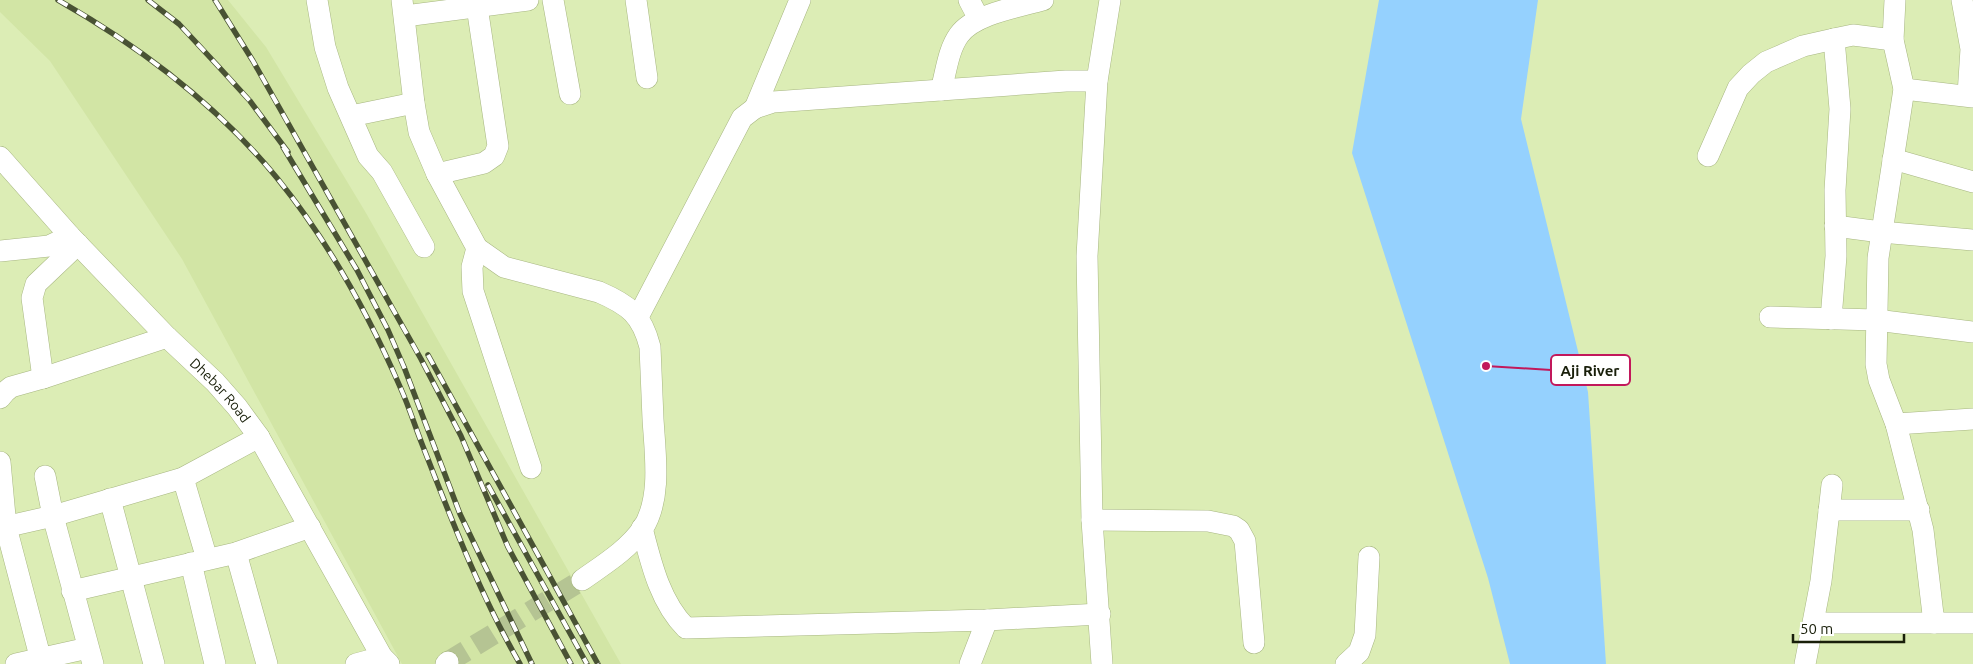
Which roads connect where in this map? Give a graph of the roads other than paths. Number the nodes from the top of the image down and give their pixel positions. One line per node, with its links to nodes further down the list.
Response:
1 (317, 0): 24 (street)
2 (528, 0): 11 (street)
3 (553, 0): 20 (street)
4 (636, 0): 16 (street)
5 (800, 0): 23 (street)
6 (969, 0): 13 (street)
7 (1043, 0): 13 (street)
8 (1110, 0): 17 (street)
9 (1894, 0): 15 (street)
10 (1962, 0): 21 (street)
11 (476, 4): 12 (street); 28 (street)
12 (403, 8): 22 (street)
13 (979, 19): 19 (street)
14 (1834, 39): 15 (street); 25 (street); 30 (street)
15 (1893, 40): 18 (street)
16 (647, 78)
17 (1097, 81): 19 (street); 57 (street)
18 (1904, 89): 21 (street); 27 (street)
19 (941, 90): 23 (street)
20 (570, 94)
21 (1971, 96)
22 (414, 103): 24 (street); 28 (street)
23 (755, 108): 37 (street)
24 (351, 116): 34 (street)
25 (1708, 156)
26 (0, 157): 32 (street, Dhebar Road)
27 (1893, 159): 29 (street); 31 (street)
28 (437, 174): 35 (street)
29 (1973, 182)
30 (1835, 226): 31 (street); 39 (street)
31 (1881, 232): 33 (street); 40 (street)
32 (74, 240): 36 (street); 42 (street, Dhebar Road); 43 (street)
33 (1973, 240)
34 (424, 247)
35 (477, 248): 37 (street); 48 (street)
36 (0, 251)
37 (638, 317): 60 (street)
38 (1770, 317): 39 (street)
39 (1831, 319): 40 (street)
40 (1876, 320): 41 (street); 46 (street)
41 (1973, 332)
42 (167, 337): 43 (street); 47 (street, Dhebar Road)
43 (43, 378): 44 (street)
44 (0, 398)
45 (1973, 419): 46 (street)
46 (1896, 424): 55 (street)
47 (259, 437): 51 (street); 58 (street, Dhebar Road)
48 (531, 468)
49 (1, 470): 59 (street)
50 (45, 476): 56 (street)
51 (183, 478): 53 (street); 63 (street)
52 (1832, 485): 54 (street)
53 (110, 499): 56 (street); 64 (street)
54 (1829, 510): 55 (street); 69 (street)
55 (1919, 510): 70 (street)
56 (52, 516): 59 (street); 66 (street)
57 (1092, 520): 67 (street); 72 (street)
58 (310, 527): 61 (street); 74 (street, Dhebar Road)
59 (3, 528): 75 (street)
60 (642, 528): 65 (street); 68 (street)
61 (236, 553): 63 (street); 79 (street)
62 (1369, 557): 83 (street)
63 (199, 561): 64 (street); 78 (street)
64 (130, 576): 66 (street); 77 (street)
65 (582, 580)
66 (72, 591): 73 (street)
67 (1100, 614): 68 (street); 82 (street)
68 (987, 620): 81 (street)
69 (1814, 623): 70 (street); 84 (street)
70 (1934, 623): 71 (street)
71 (1973, 623)
72 (1254, 643)
73 (90, 656): 75 (street)
74 (386, 660): 80 (street)
75 (41, 661): 76 (street)
76 (16, 664)
77 (154, 664)
78 (215, 664)
79 (266, 664)
80 (356, 664)
81 (970, 664)
82 (1102, 664)
83 (1346, 664)
84 (1805, 664)

